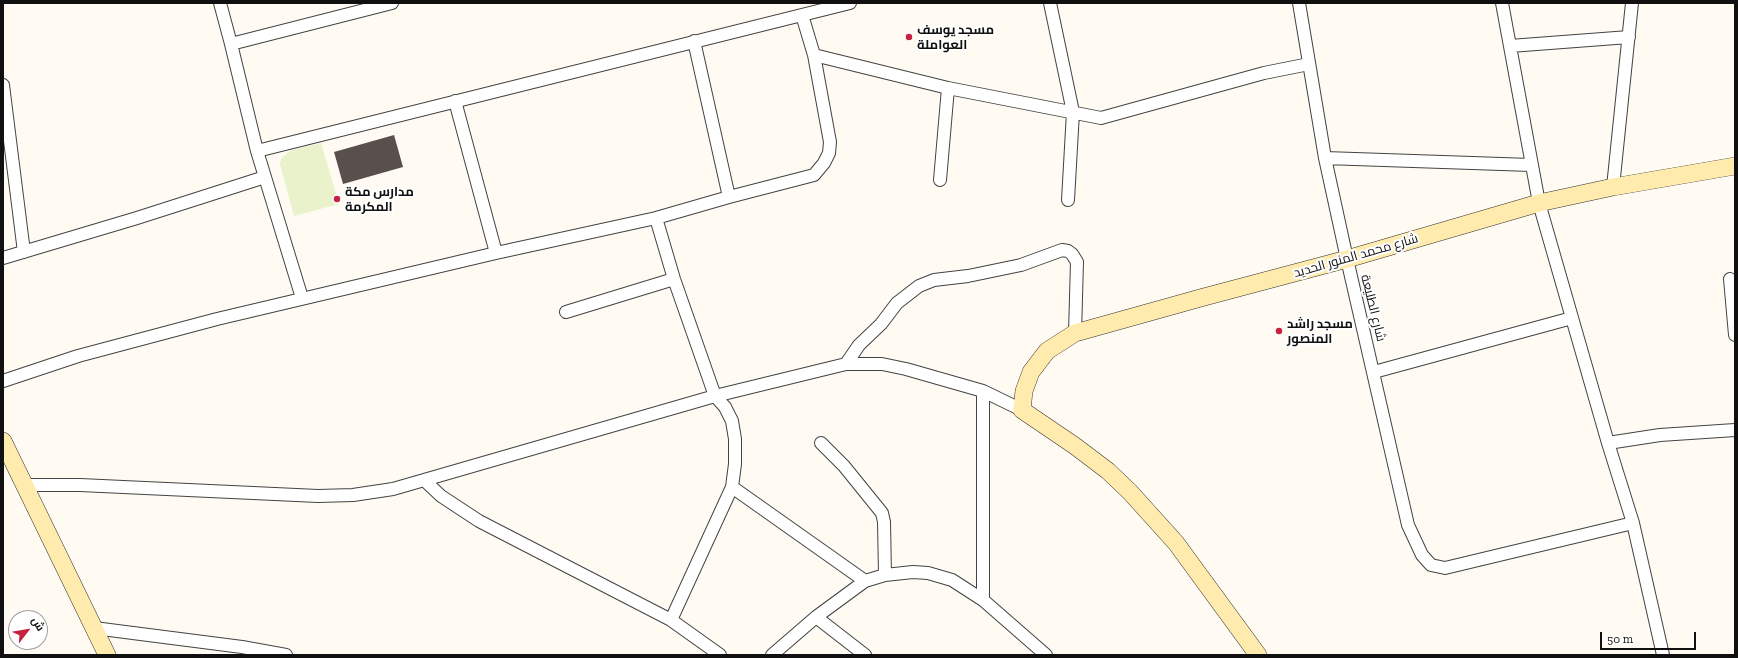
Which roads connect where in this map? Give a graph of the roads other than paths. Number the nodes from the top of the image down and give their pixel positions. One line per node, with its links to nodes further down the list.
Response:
1 (220, 3): 12 (street)
2 (392, 3): 8 (street)
3 (850, 3): 9 (street)
4 (1050, 3): 19 (street)
5 (1299, 3): 15 (street, شارع الطليعة)
6 (1502, 3): 13 (street)
7 (1632, 3): 10 (street)
8 (367, 7): 12 (street)
9 (802, 15): 11 (street); 14 (street)
10 (1629, 37): 13 (street); 26 (street)
11 (694, 41): 18 (street); 27 (street)
12 (231, 44): 20 (street)
13 (1510, 46): 22 (street)
14 (814, 55): 17 (street); 27 (street)
15 (1309, 64): 19 (street); 21 (street, شارع الطليعة)
16 (3, 85): 31 (street)
17 (948, 88): 19 (street); 25 (street)
18 (455, 101): 20 (street); 32 (street)
19 (1073, 112): 28 (street)
20 (257, 151): 24 (street)
21 (1325, 158): 22 (street); 34 (street, شارع الطليعة)
22 (1531, 165): 29 (street)
23 (1735, 166): 26 (street, شارع محمد المنور الحديد)
24 (265, 177): 31 (street); 37 (street)
25 (940, 180)
26 (1613, 187): 29 (street, شارع محمد المنور الحديد)
27 (729, 197): 30 (street)
28 (1068, 200)
29 (1539, 203): 34 (street, شارع محمد المنور الحديد); 39 (street)
30 (656, 218): 32 (street); 35 (street)
31 (24, 252): 33 (street)
32 (496, 253): 37 (street)
33 (3, 258)
34 (1347, 259): 40 (street, شارع محمد المنور الحديد); 43 (street, شارع الطليعة)
35 (674, 279): 38 (street); 46 (street)
36 (1730, 279): 41 (street)
37 (302, 298): 44 (street)
38 (566, 312)
39 (1572, 318): 43 (street); 51 (street)
40 (1075, 333): 42 (street); 47 (street, شارع محمد المنور الحديد)
41 (1735, 335)
42 (846, 364): 45 (street); 46 (street)
43 (1374, 372): 55 (street, شارع الطليعة)
44 (3, 381)
45 (983, 391): 47 (street); 58 (street)
46 (715, 396): 52 (street); 54 (street)
47 (1022, 410): 68 (street)
48 (1735, 430): 51 (street)
49 (3, 441): 53 (street)
50 (821, 443): 56 (street)
51 (1608, 443): 55 (street)
52 (424, 480): 53 (street); 60 (street)
53 (25, 485): 61 (street)
54 (732, 487): 57 (street); 60 (street)
55 (1633, 523): 69 (street)
56 (884, 575): 57 (street); 58 (street)
57 (865, 581): 59 (street)
58 (983, 600): 67 (street)
59 (816, 617): 65 (street); 66 (street)
60 (671, 620): 64 (street)
61 (94, 628): 62 (street); 63 (street)
62 (107, 655)
63 (286, 655)
64 (720, 655)
65 (772, 655)
66 (865, 655)
67 (1046, 655)
68 (1258, 655)
69 (1663, 655)

